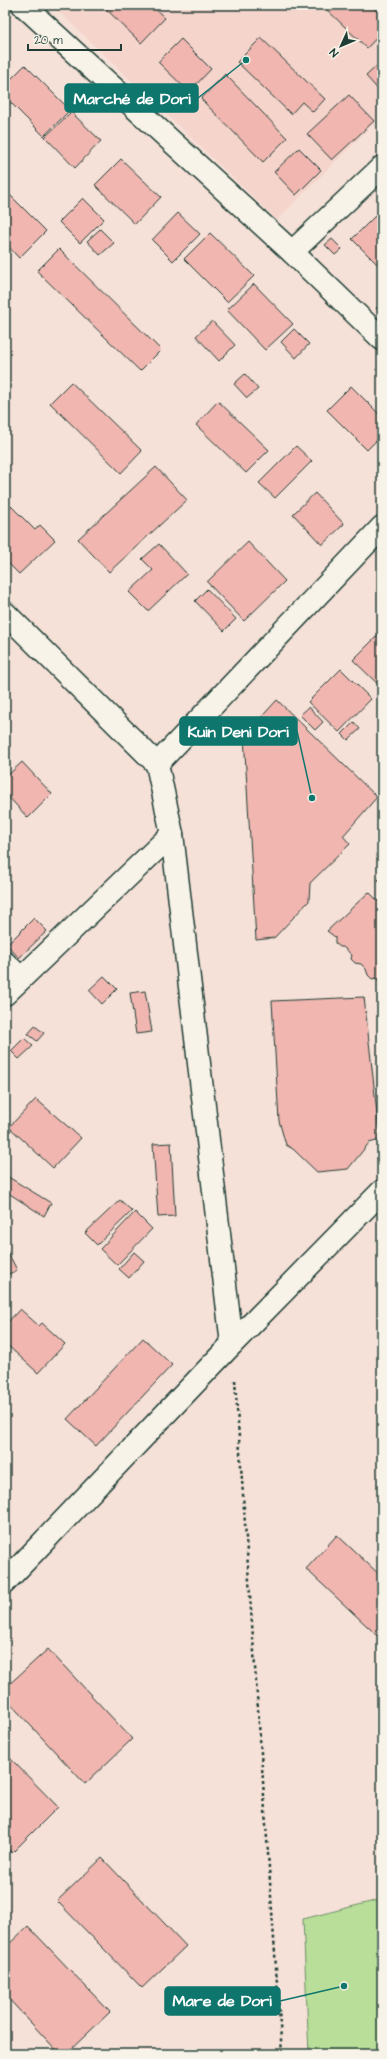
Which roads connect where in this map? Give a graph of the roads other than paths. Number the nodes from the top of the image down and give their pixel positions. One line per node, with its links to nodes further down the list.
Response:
1 (24, 5): 3 (street)
2 (382, 168): 3 (street)
3 (292, 252): 4 (street)
4 (382, 339)
5 (382, 527): 7 (street)
6 (5, 613): 7 (street)
7 (157, 764): 8 (street)
8 (172, 834): 10 (street); 13 (street)
9 (5, 963): 10 (street)
10 (21, 978): 11 (street)
11 (5, 994)
12 (382, 1191): 13 (street)
13 (232, 1344): 14 (street)
14 (5, 1582)

